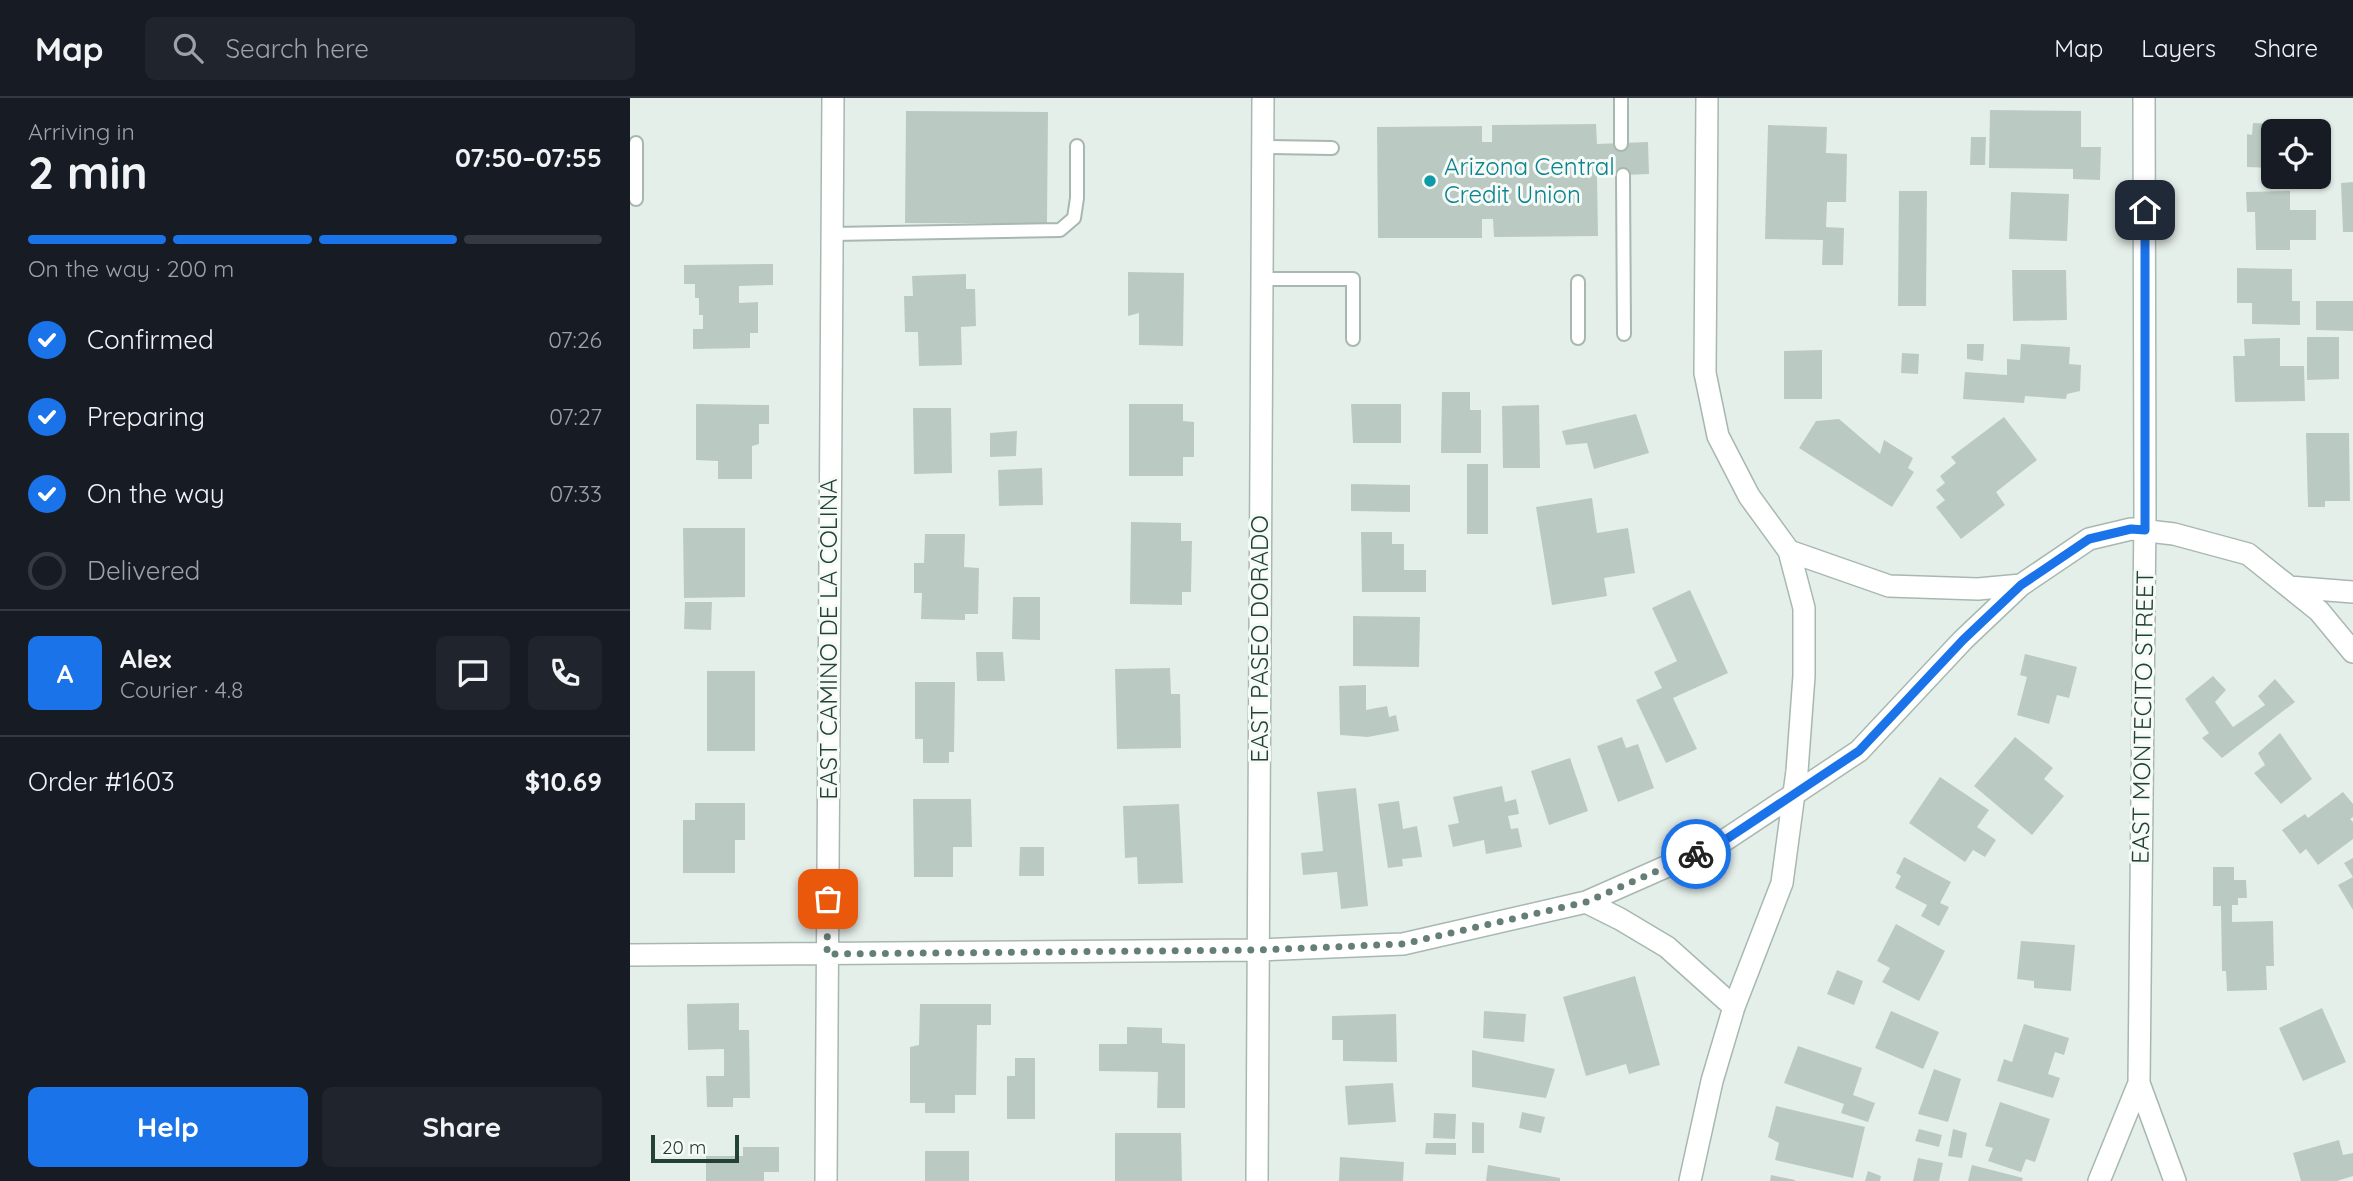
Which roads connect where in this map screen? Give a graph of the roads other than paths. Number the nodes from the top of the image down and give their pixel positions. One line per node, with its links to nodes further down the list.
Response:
1 (833, 98): 13 (street, EAST CAMINO DE LA COLINA)
2 (1263, 98): 9 (street, EAST PASEO DORADO)
3 (1621, 98): 7 (lane)
4 (1707, 98): 20 (street)
5 (2144, 98): 19 (street, EAST MONTECITO STREET)
6 (636, 143): 12 (lane)
7 (1621, 144)
8 (1077, 146): 13 (lane)
9 (1263, 147): 10 (lane); 14 (street, EAST PASEO DORADO)
10 (1332, 148)
11 (1623, 175): 16 (lane)
12 (636, 199)
13 (832, 234): 28 (street, EAST CAMINO DE LA COLINA)
14 (1262, 279): 18 (lane); 27 (street, EAST PASEO DORADO)
15 (1578, 282): 17 (lane)
16 (1624, 334)
17 (1578, 338)
18 (1353, 340)
19 (2145, 530): 21 (street); 22 (street); 31 (street, EAST MONTECITO STREET)
20 (1789, 551): 21 (street); 25 (street)
21 (2021, 585): 25 (street)
22 (2289, 587): 23 (street); 24 (street)
23 (2353, 592)
24 (2353, 652)
25 (1794, 794): 26 (street); 30 (street)
26 (1586, 902): 27 (street); 30 (street)
27 (1258, 950): 28 (street); 33 (street, EAST PASEO DORADO)
28 (827, 954): 29 (street); 32 (street, EAST CAMINO DE LA COLINA)
29 (630, 955)
30 (1734, 1007): 34 (street)
31 (2139, 1083): 35 (street, EAST MONTECITO STREET); 36 (street, EAST MONTECITO STREET)
32 (826, 1181)
33 (1257, 1181)
34 (1690, 1181)
35 (2099, 1181)
36 (2175, 1181)

